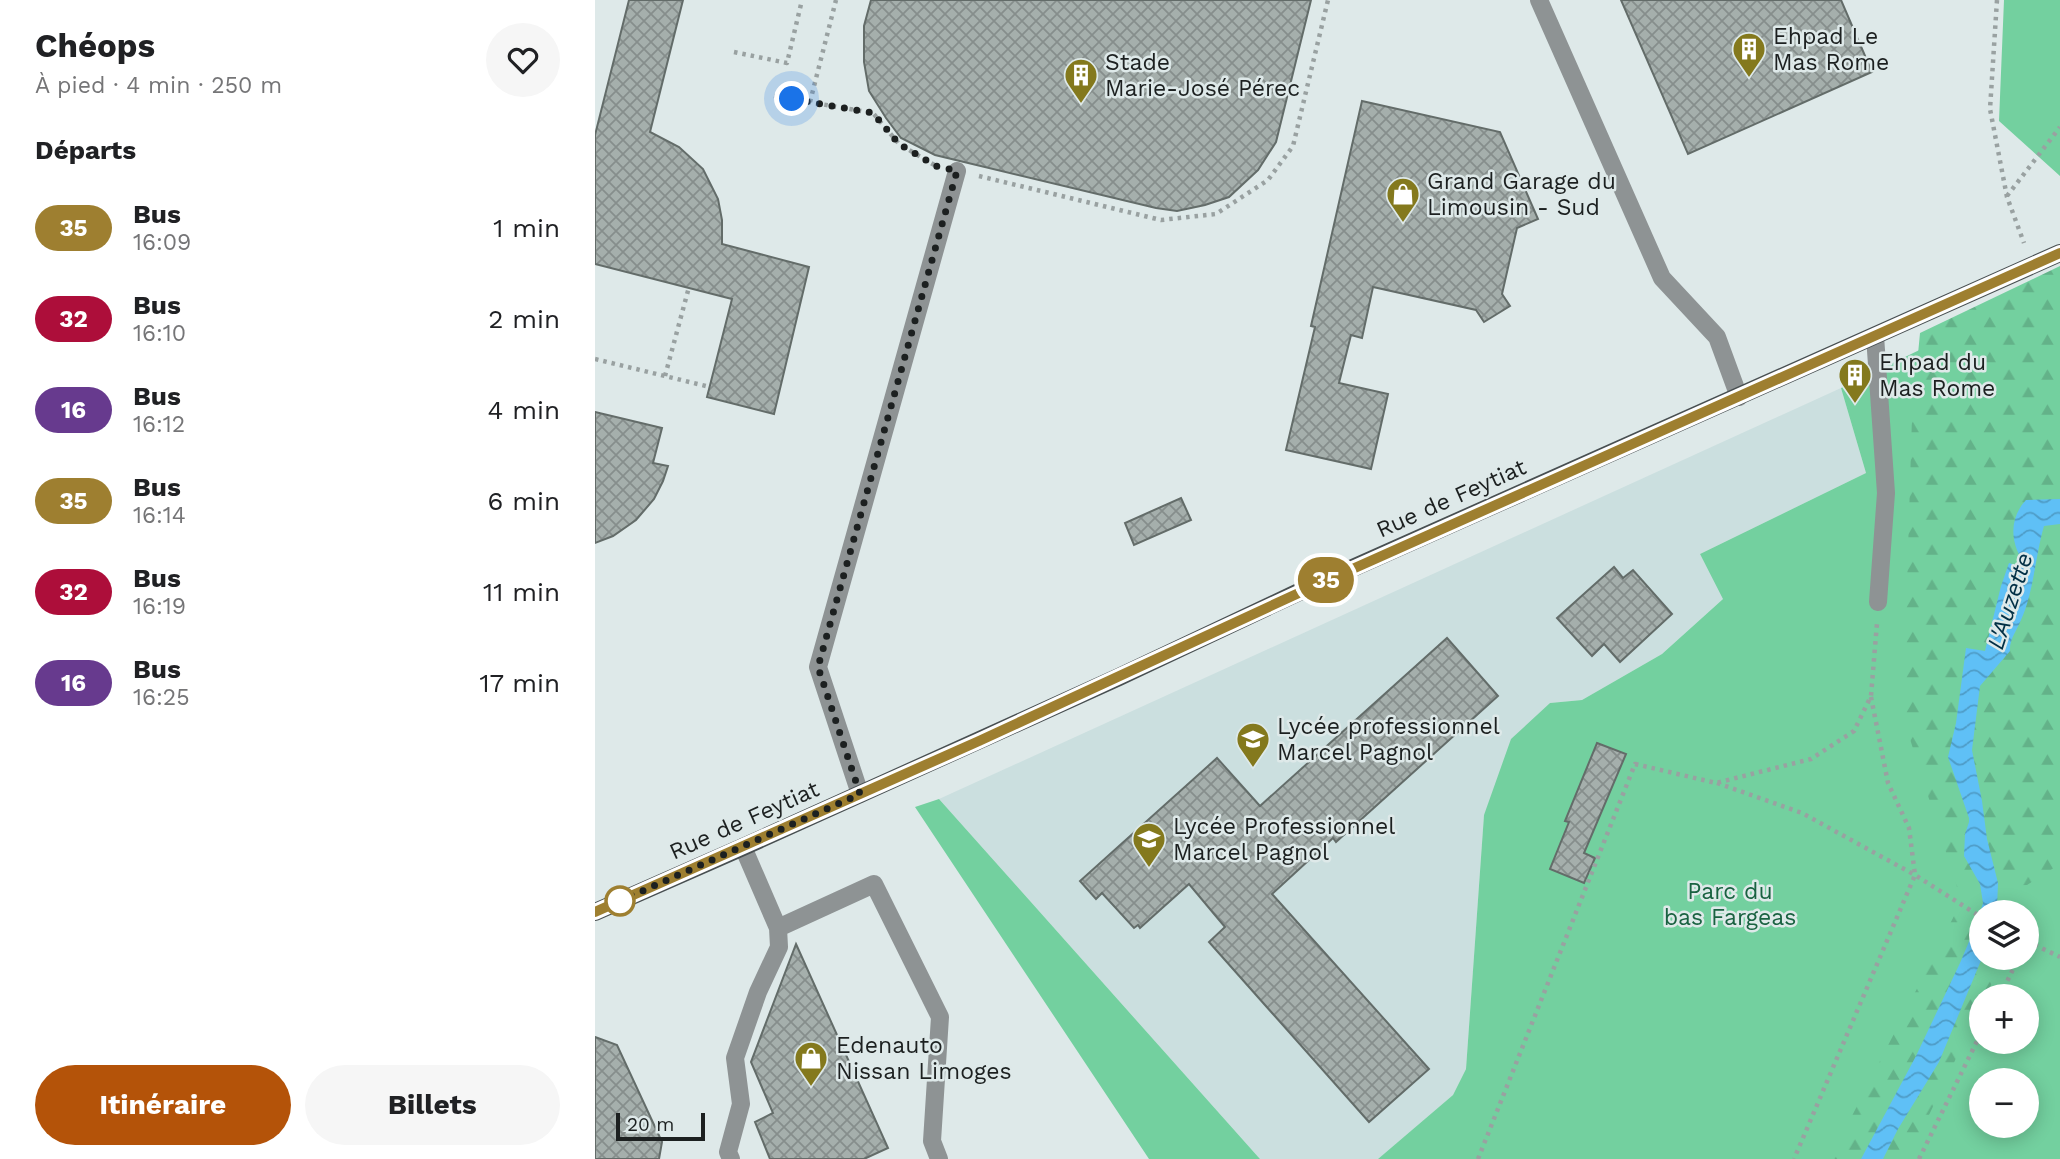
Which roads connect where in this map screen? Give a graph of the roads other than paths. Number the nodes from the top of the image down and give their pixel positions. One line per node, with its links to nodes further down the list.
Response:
1 (1539, 0): 5 (lane)
2 (957, 171): 7 (lane)
3 (2060, 253): 4 (main road, Rue de Feytiat)
4 (1875, 336): 5 (main road, Rue de Feytiat); 6 (lane)
5 (1739, 397): 7 (main road, Rue de Feytiat)
6 (1878, 602)
7 (860, 794): 8 (main road, Rue de Feytiat)
8 (743, 847): 9 (main road, Rue de Feytiat); 10 (lane)
9 (595, 912)
10 (779, 928): 11 (lane); 12 (lane)
11 (731, 1159)
12 (939, 1159)

